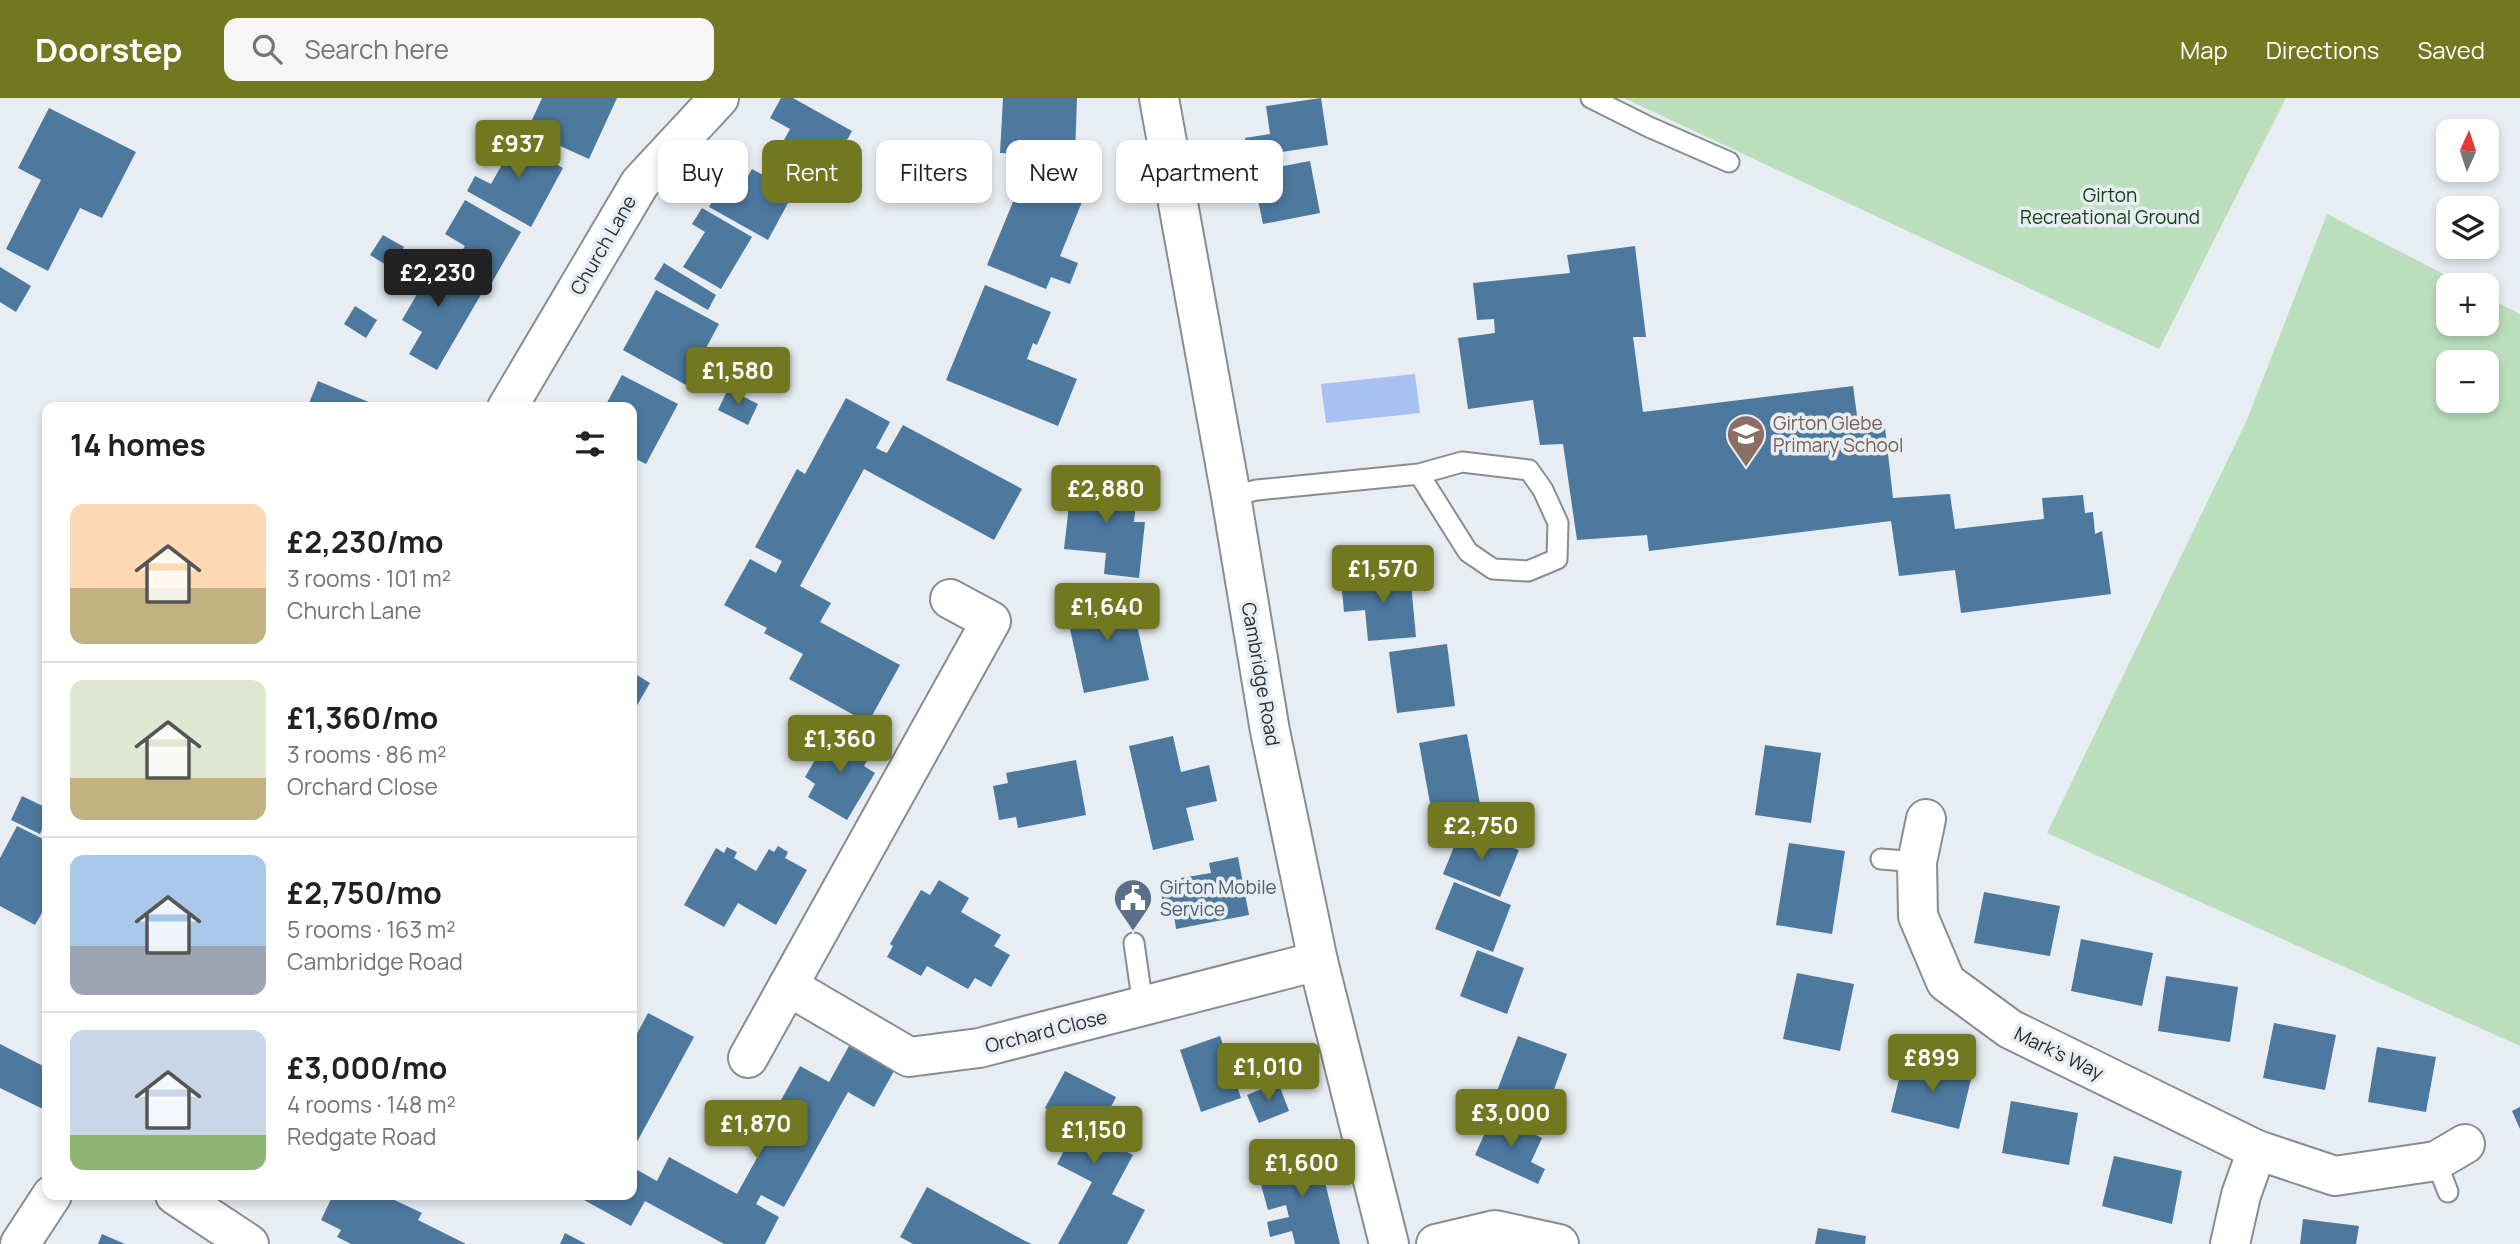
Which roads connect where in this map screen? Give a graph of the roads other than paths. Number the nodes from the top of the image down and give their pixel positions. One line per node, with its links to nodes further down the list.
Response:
1 (719, 98): 5 (street, Church Lane)
2 (1159, 98): 7 (street, Cambridge Road)
3 (1591, 98): 4 (lane)
4 (1729, 162)
5 (511, 402)
6 (1419, 474): 6 (lane); 7 (lane)
7 (1231, 496): 11 (street, Cambridge Road)
8 (950, 599): 12 (street)
9 (1926, 819): 15 (street, Mark's Way)
10 (1134, 943): 13 (lane)
11 (1318, 961): 13 (street, Orchard Close); 21 (street, Cambridge Road)
12 (788, 986): 13 (street, Orchard Close); 14 (street)
13 (1143, 1006)
14 (748, 1058)
15 (2257, 1150): 16 (street, Mark's Way); 24 (street)
16 (2449, 1166)
17 (49, 1200): 19 (street)
18 (183, 1200): 20 (street)
19 (20, 1244)
20 (250, 1244)
21 (1389, 1244)
22 (1436, 1244): 23 (street)
23 (1559, 1244)
24 (2231, 1244)

